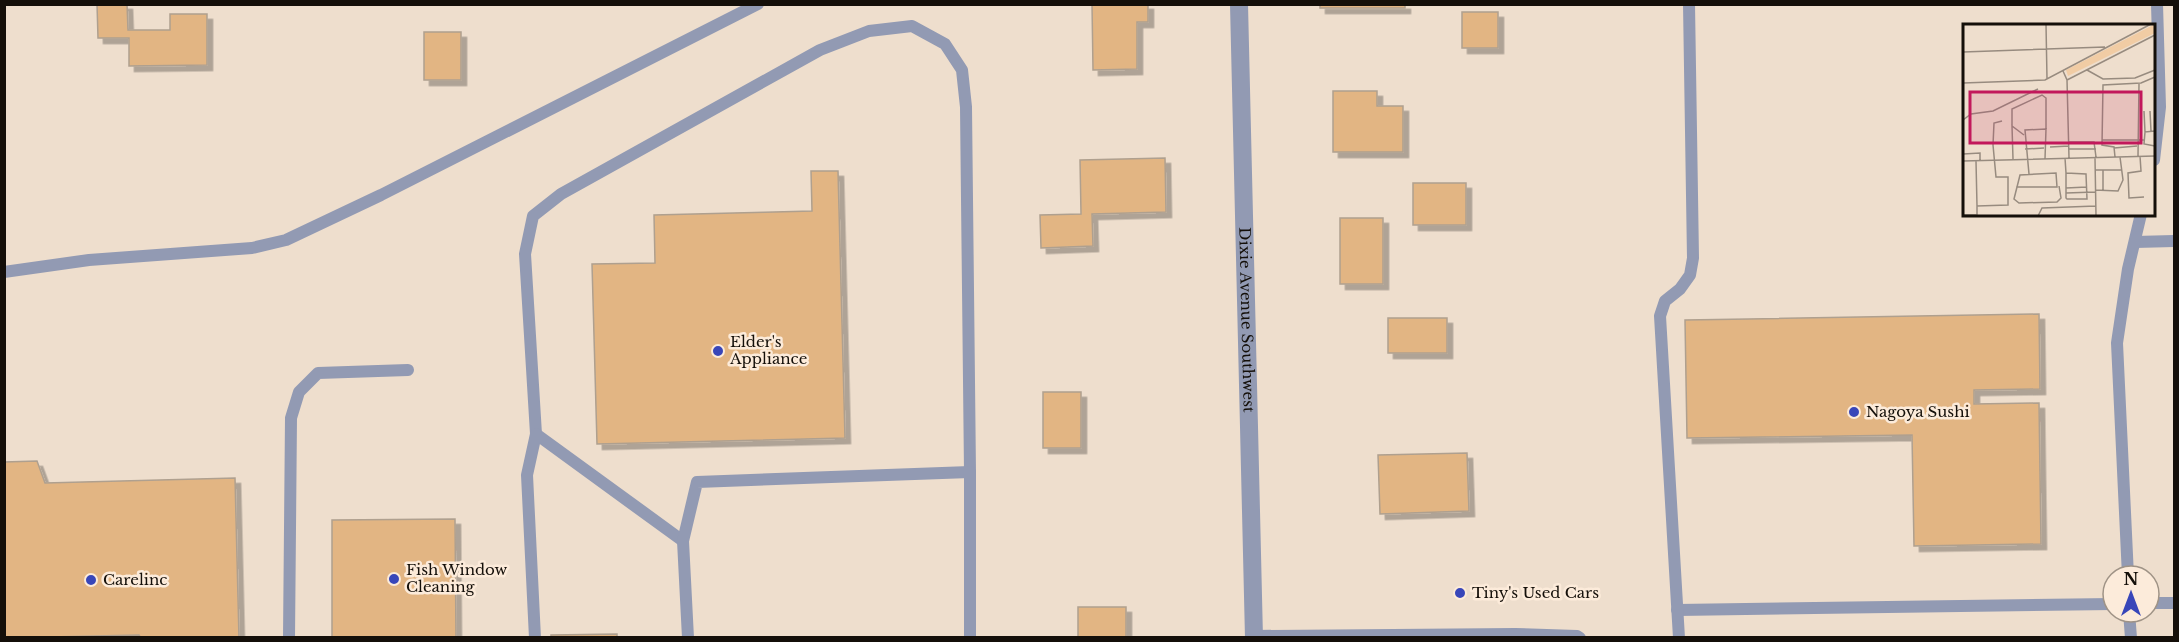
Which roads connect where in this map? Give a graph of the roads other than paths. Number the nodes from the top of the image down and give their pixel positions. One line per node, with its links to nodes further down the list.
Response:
1 (758, 4): 9 (lane)
2 (1239, 4): 18 (street, Dixie Avenue Southwest)
3 (1689, 4): 16 (lane)
4 (2157, 4): 5 (lane)
5 (2155, 151)
6 (2141, 216): 8 (lane)
7 (2175, 241): 8 (lane)
8 (2135, 242): 14 (lane)
9 (8, 270)
10 (408, 370): 19 (lane)
11 (536, 434): 12 (lane); 13 (lane); 20 (lane)
12 (970, 472): 13 (lane); 22 (lane)
13 (683, 542): 21 (lane)
14 (2127, 564)
15 (2101, 604): 16 (lane)
16 (1677, 610): 24 (lane)
17 (1416, 636): 18 (lane); 23 (lane)
18 (1254, 637)
19 (289, 638)
20 (535, 638)
21 (688, 638)
22 (970, 638)
23 (1580, 638)
24 (1679, 638)

